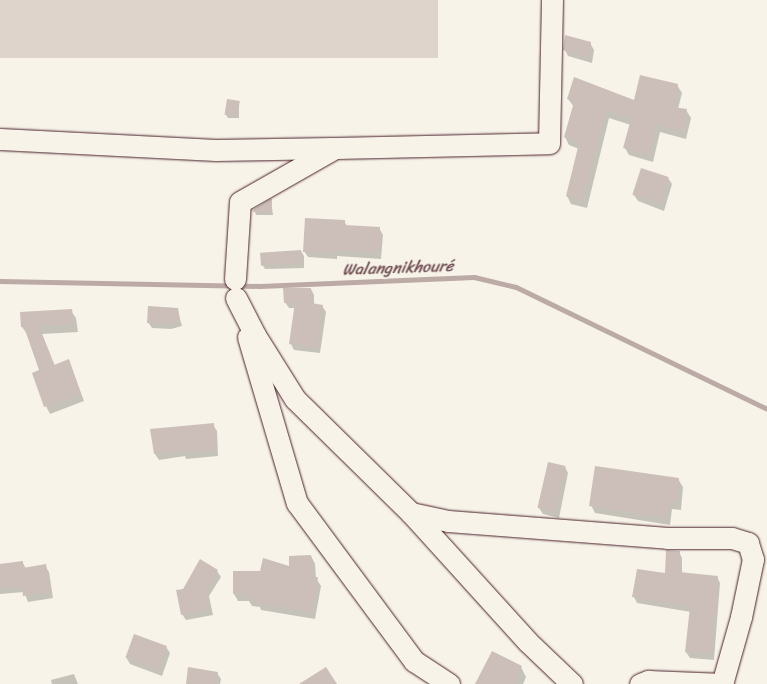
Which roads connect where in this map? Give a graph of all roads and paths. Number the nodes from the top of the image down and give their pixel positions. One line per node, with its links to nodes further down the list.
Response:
1 (552, 0): 3 (street)
2 (0, 138): 3 (street)
3 (336, 148): 4 (street)
4 (235, 279)
5 (411, 513): 7 (street); 8 (street); 10 (street)
6 (682, 682): 9 (street); 10 (street)
7 (449, 684)
8 (572, 684)
9 (640, 684)
10 (723, 684)

